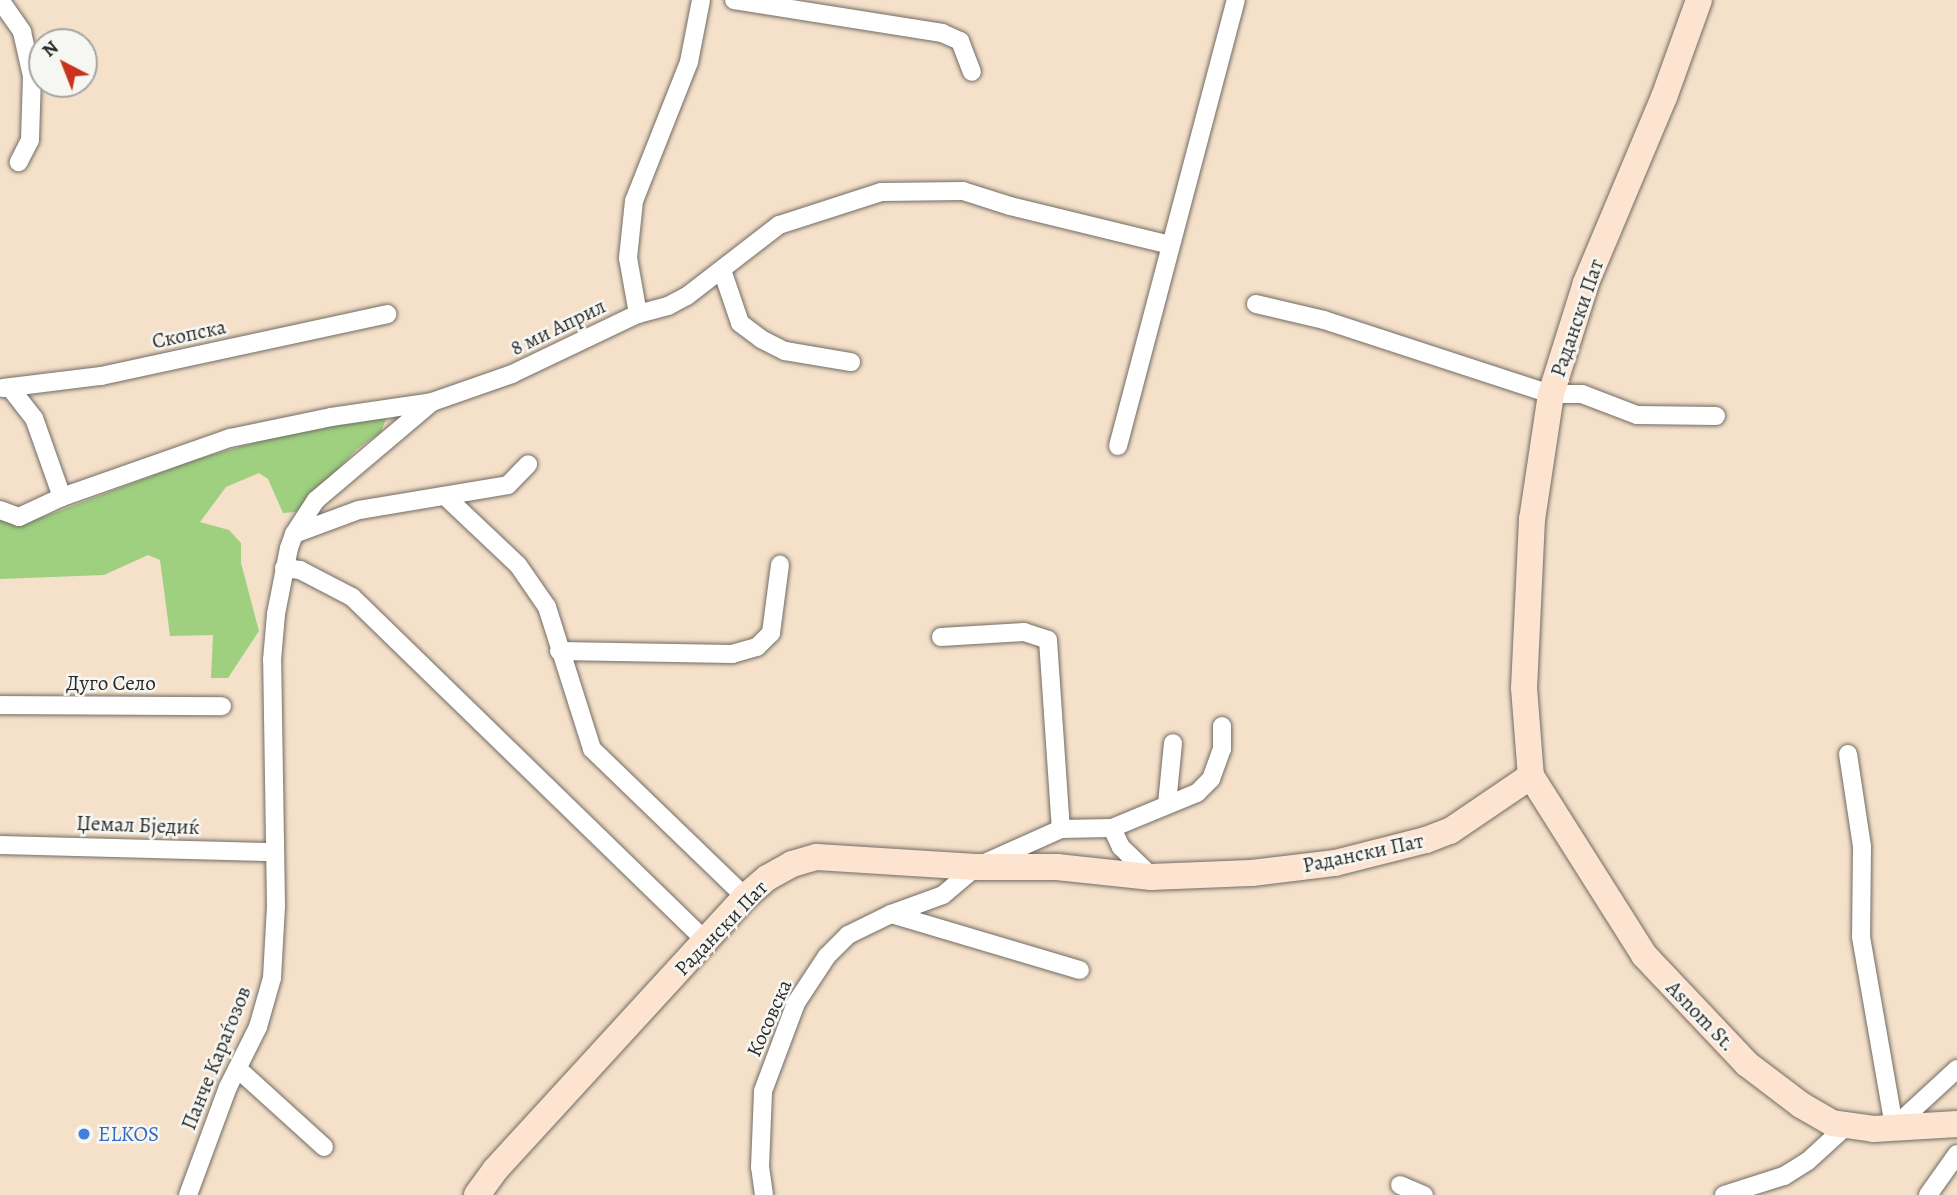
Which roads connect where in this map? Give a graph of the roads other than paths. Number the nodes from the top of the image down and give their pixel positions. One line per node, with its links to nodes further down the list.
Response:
1 (0, 0): 7 (street)
2 (701, 0): 12 (street)
3 (734, 0): 6 (street)
4 (1236, 0): 8 (street)
5 (1699, 0): 15 (street, Радански Пат)
6 (972, 72)
7 (19, 162)
8 (1170, 245): 9 (street, 8 ми Април); 18 (street)
9 (722, 270): 12 (street, 8 ми Април); 13 (street)
10 (1256, 304): 15 (street)
11 (387, 314): 14 (street, Скопска)
12 (638, 314): 16 (street, 8 ми Април)
13 (851, 362)
14 (6, 388): 21 (street)
15 (1551, 394): 17 (street); 33 (street, Радански Пат)
16 (432, 402): 21 (street, 8 ми Април); 23 (street)
17 (1716, 416)
18 (1118, 446)
19 (528, 464): 20 (street)
20 (445, 496): 23 (street); 27 (street)
21 (62, 498): 22 (street, 8 ми Април)
22 (0, 510)
23 (294, 534): 25 (street)
24 (780, 565): 27 (street)
25 (284, 568): 38 (street, Панче Караѓозов); 43 (street)
26 (941, 637): 36 (street)
27 (559, 651): 41 (street)
28 (0, 705): 29 (street, Дуго Село)
29 (222, 706)
30 (1222, 726): 34 (street)
31 (1173, 743): 34 (street)
32 (1848, 754): 49 (street)
33 (1531, 776): 40 (street, Радански Пат); 48 (street, Asnom St.)
34 (1167, 804): 35 (street)
35 (1112, 828): 36 (street); 40 (street)
36 (1061, 829): 39 (street, Косовска)
37 (0, 845): 38 (street, Џемал Бједиќ)
38 (275, 852): 45 (street, Панче Караѓозов)
39 (976, 867): 40 (street, Радански Пат); 41 (street, Радански Пат); 42 (street, Косовска)
40 (1151, 877)
41 (745, 897): 43 (street, Радански Пат)
42 (891, 914): 44 (street); 55 (street, Косовска)
43 (706, 940): 54 (street, Радански Пат)
44 (1080, 970)
45 (238, 1069): 50 (street); 53 (street, Панче Караѓозов)
46 (1957, 1069): 49 (street)
47 (1957, 1124): 49 (street, Asnom St.)
48 (1846, 1126): 49 (street, Asnom St.); 57 (street)
49 (1894, 1127)
50 (324, 1147)
51 (1957, 1154): 58 (street)
52 (1400, 1185): 56 (street)
53 (188, 1195)
54 (477, 1195)
55 (764, 1195)
56 (1424, 1195)
57 (1724, 1195)
58 (1928, 1195)

